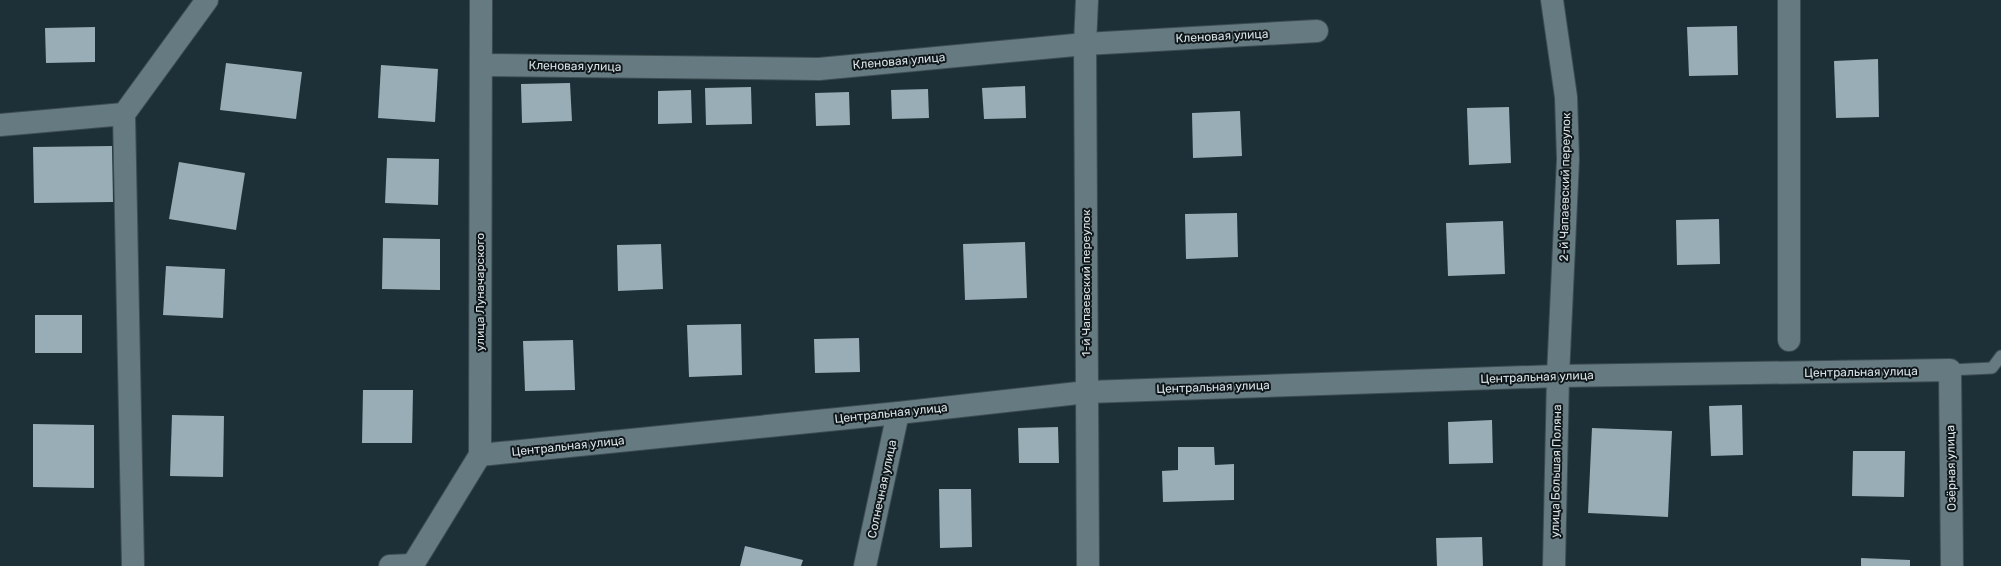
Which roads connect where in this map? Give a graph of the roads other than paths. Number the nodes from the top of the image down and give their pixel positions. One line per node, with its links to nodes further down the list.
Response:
1 (207, 0): 9 (street)
2 (481, 0): 8 (street, улица Луначарского)
3 (1087, 0): 7 (street, 1-й Чапаевский переулок)
4 (1552, 0): 14 (street, 2-й Чапаевский переулок)
5 (1789, 0): 11 (street)
6 (1317, 31): 7 (street, Кленовая улица)
7 (1085, 44): 8 (street, Кленовая улица); 15 (street, 1-й Чапаевский переулок)
8 (480, 65): 17 (street, улица Луначарского)
9 (124, 114): 10 (street); 18 (street)
10 (0, 125)
11 (1789, 340)
12 (2001, 356): 13 (lane)
13 (1950, 370): 14 (street, Центральная улица); 24 (street, Озёрная улица)
14 (1558, 376): 15 (street, Центральная улица); 23 (street, улица Большая Поляна)
15 (1087, 392): 16 (street, Центральная улица); 22 (street, 1-й Чапаевский переулок)
16 (898, 413): 17 (street, Центральная улица); 21 (street, Солнечная улица)
17 (480, 455): 20 (street)
18 (132, 566)
19 (390, 566): 20 (street)
20 (412, 566)
21 (865, 566)
22 (1088, 566)
23 (1554, 566)
24 (1952, 566)

